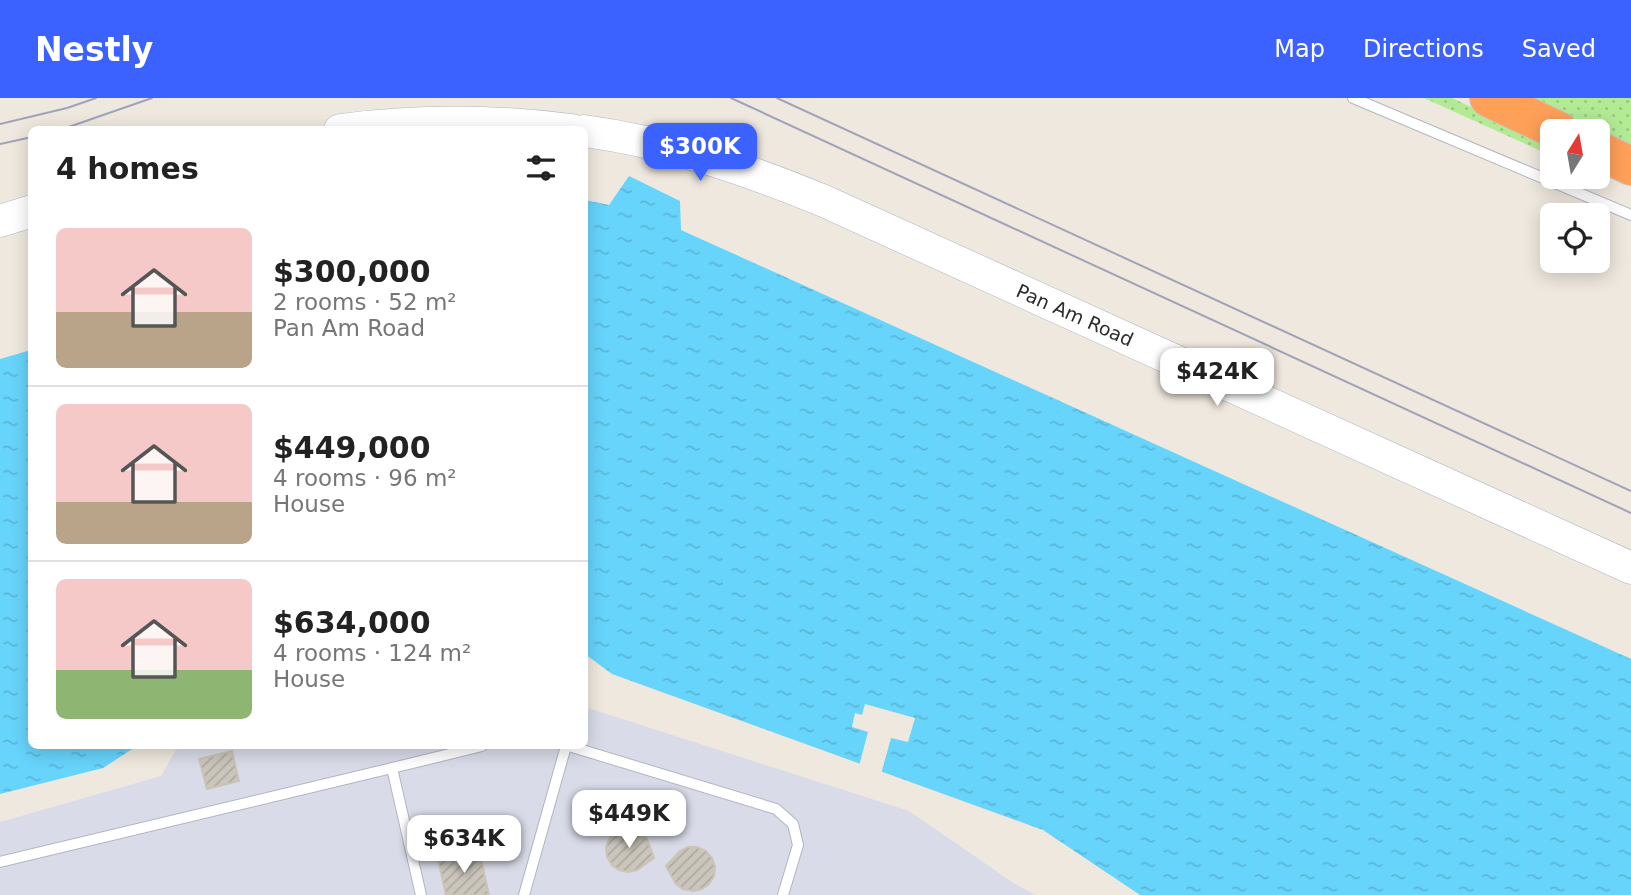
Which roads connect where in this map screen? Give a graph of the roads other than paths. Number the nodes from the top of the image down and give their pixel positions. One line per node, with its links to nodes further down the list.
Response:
1 (1353, 98): 10 (lane)
2 (1489, 98): 3 (highway)
3 (1540, 122)
4 (379, 126): 5 (street)
5 (541, 126)
6 (588, 132): 12 (street, Pan Am Road)
7 (1610, 156): 8 (highway)
8 (1631, 166)
9 (28, 212): 11 (street)
10 (1631, 215)
11 (0, 221)
12 (1631, 568)
13 (470, 749): 16 (lane)
14 (566, 749): 19 (lane)
15 (577, 749): 20 (lane)
16 (392, 768): 17 (lane); 18 (lane)
17 (0, 862)
18 (421, 895)
19 (524, 895)
20 (783, 895)

